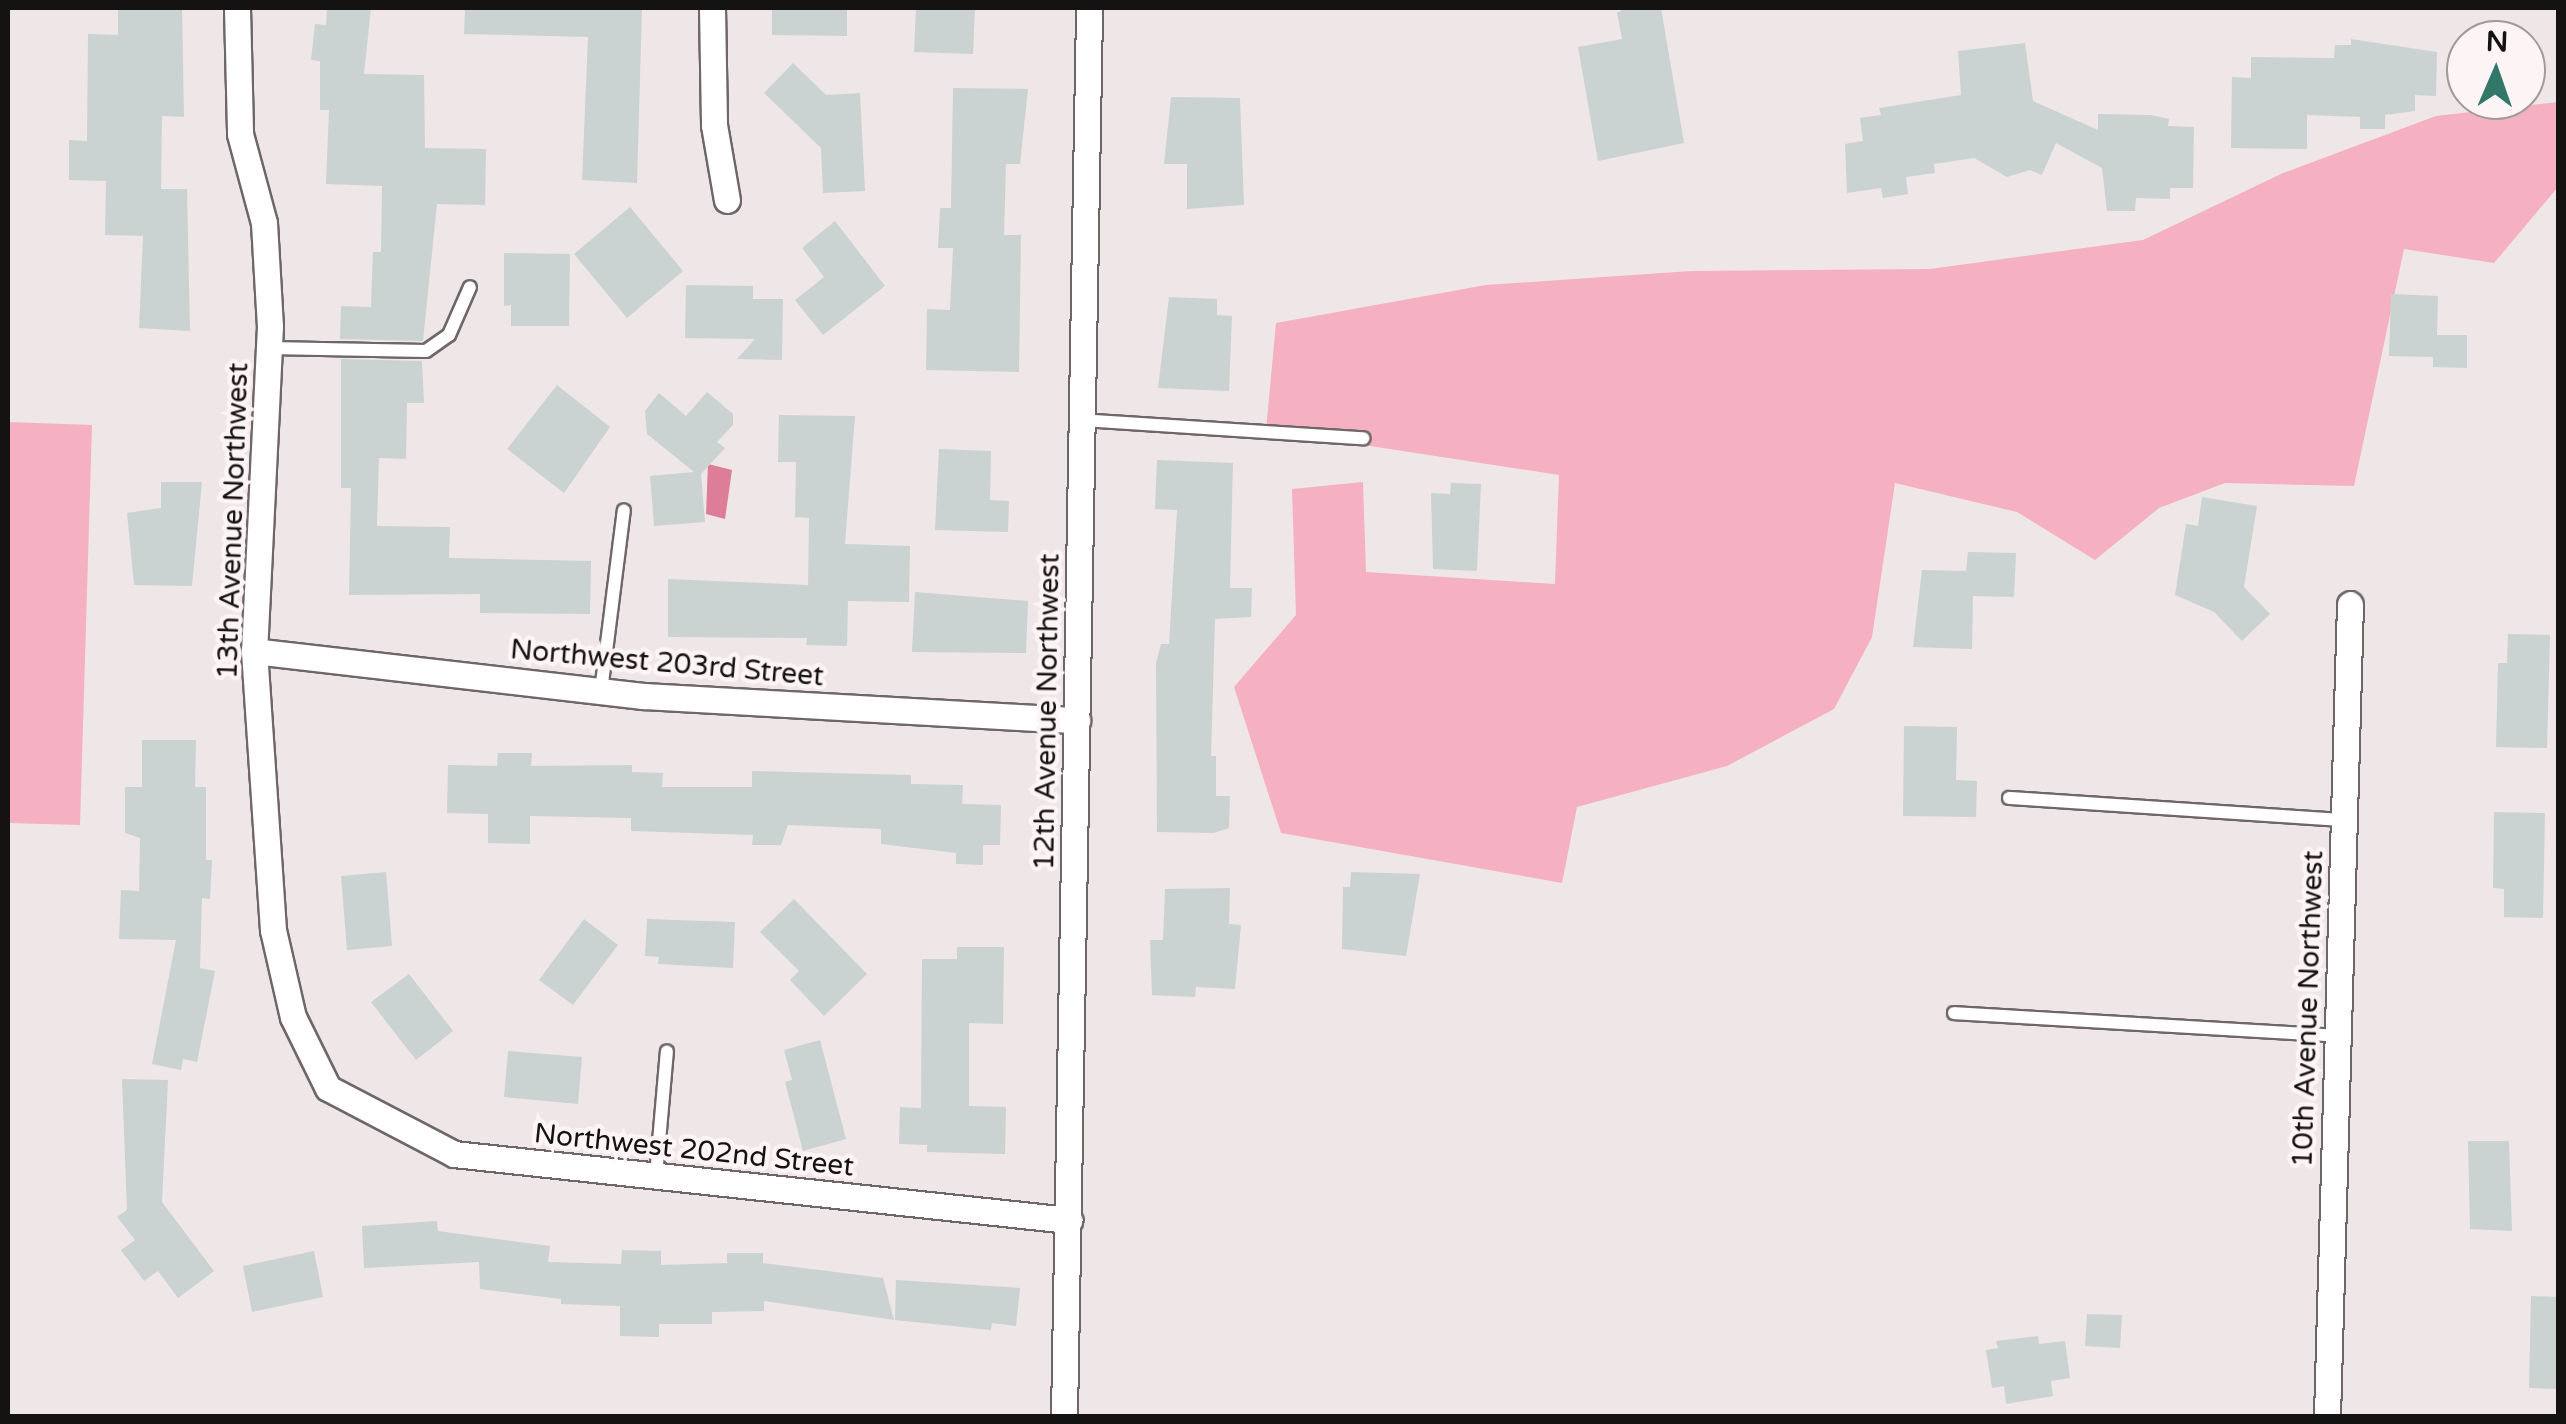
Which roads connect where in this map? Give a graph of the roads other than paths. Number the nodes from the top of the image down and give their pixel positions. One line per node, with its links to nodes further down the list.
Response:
1 (237, 8): 6 (street, 13th Avenue Northwest)
2 (712, 8): 4 (street)
3 (1089, 8): 7 (street, 12th Avenue Northwest)
4 (727, 200)
5 (470, 287): 6 (lane)
6 (269, 348): 11 (street, 13th Avenue Northwest)
7 (1081, 420): 8 (lane); 13 (street, 12th Avenue Northwest)
8 (1364, 438)
9 (624, 510): 12 (lane)
10 (2350, 604): 15 (street, 10th Avenue Northwest)
11 (254, 651): 12 (street, Northwest 203rd Street); 19 (street, 13th Avenue Northwest)
12 (601, 691): 13 (street, Northwest 203rd Street)
13 (1076, 720): 21 (street, 12th Avenue Northwest)
14 (2009, 798): 15 (lane)
15 (2344, 820): 17 (street, 10th Avenue Northwest)
16 (1954, 1013): 17 (lane)
17 (2337, 1036): 23 (street, 10th Avenue Northwest)
18 (667, 1051): 20 (lane)
19 (328, 1088): 20 (street, Northwest 202nd Street)
20 (656, 1176): 21 (street, Northwest 202nd Street)
21 (1069, 1220): 22 (street, 12th Avenue Northwest)
22 (1064, 1416)
23 (2327, 1416)

